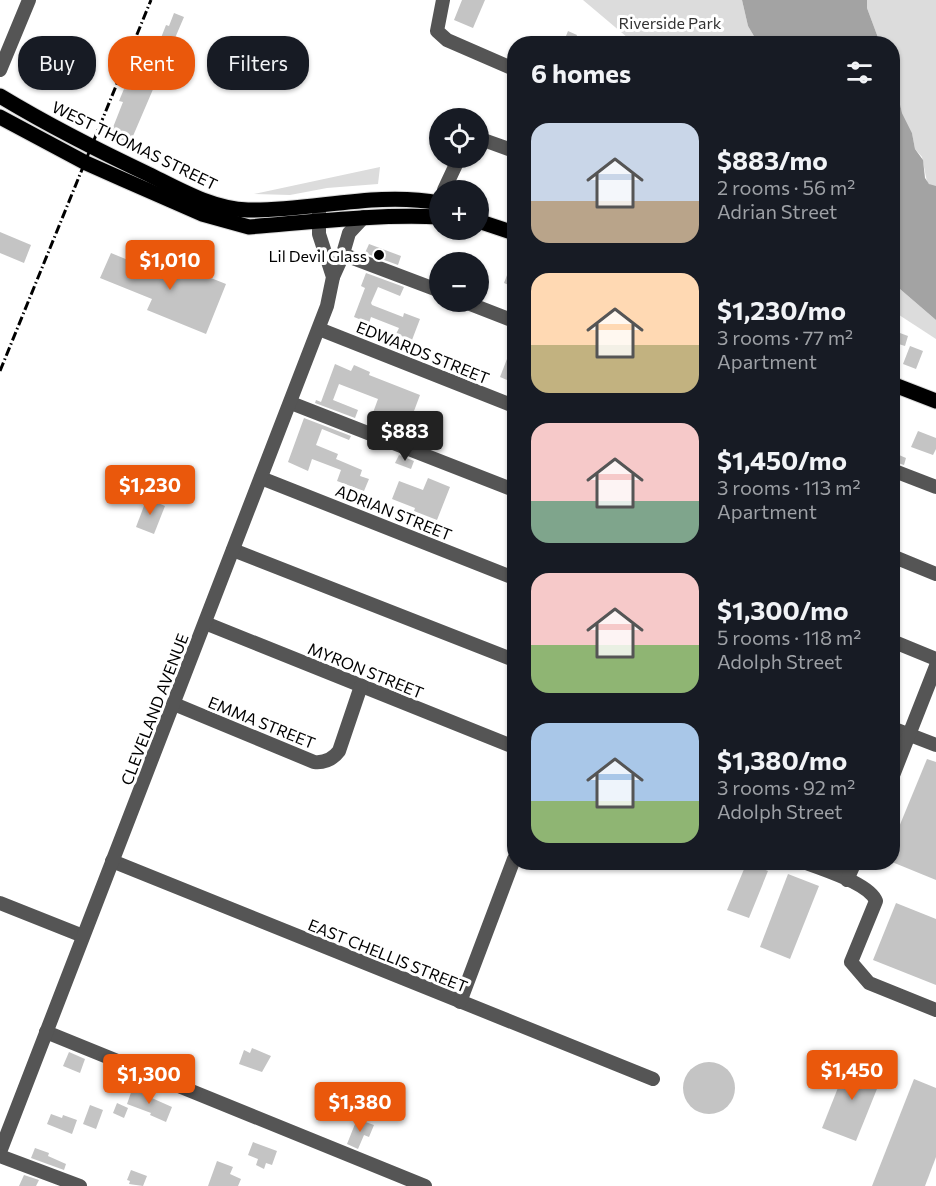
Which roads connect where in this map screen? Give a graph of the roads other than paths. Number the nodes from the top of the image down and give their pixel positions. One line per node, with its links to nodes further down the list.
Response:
1 (29, 0): 4 (street)
2 (443, 0): 3 (street)
3 (507, 66)
4 (0, 70)
5 (0, 96): 10 (main road, WEST THOMAS STREET)
6 (0, 117): 13 (main road, WEST THOMAS STREET)
7 (489, 142): 8 (street)
8 (507, 148)
9 (429, 202): 10 (main road, WEST THOMAS STREET)
10 (319, 206): 13 (street, CLEVELAND AVENUE)
11 (429, 216): 12 (main road, WEST THOMAS STREET)
12 (364, 217): 13 (main road, WEST THOMAS STREET); 16 (street, CLEVELAND AVENUE)
13 (319, 222): 17 (street, CLEVELAND AVENUE)
14 (489, 224): 15 (main road)
15 (507, 230)
16 (342, 254): 17 (street, CLEVELAND AVENUE); 18 (street)
17 (333, 277): 21 (street, CLEVELAND AVENUE)
18 (429, 287)
19 (489, 311): 20 (street)
20 (507, 318)
21 (319, 329): 24 (street, CLEVELAND AVENUE); 25 (street, EDWARDS STREET)
22 (900, 387): 23 (main road)
23 (936, 401)
24 (291, 403): 27 (street, CLEVELAND AVENUE); 28 (street)
25 (507, 403)
26 (900, 473): 29 (street)
27 (261, 478): 30 (street, CLEVELAND AVENUE); 33 (street, ADRIAN STREET)
28 (507, 487)
29 (936, 487)
30 (233, 550): 34 (street, CLEVELAND AVENUE); 36 (street)
31 (900, 559): 32 (street)
32 (936, 573)
33 (507, 575)
34 (205, 623): 39 (street, MYRON STREET); 40 (street, CLEVELAND AVENUE)
35 (900, 644): 37 (street)
36 (507, 657)
37 (936, 659)
38 (936, 666): 42 (street)
39 (361, 686): 40 (street, EMMA STREET); 43 (street, MYRON STREET)
40 (174, 704): 46 (street, CLEVELAND AVENUE)
41 (900, 731): 42 (street)
42 (910, 735): 44 (street); 45 (street)
43 (507, 744)
44 (936, 745)
45 (900, 759)
46 (112, 861): 52 (street, CLEVELAND AVENUE); 53 (street, EAST CHELLIS STREET)
47 (510, 870): 53 (street)
48 (823, 870): 50 (street)
49 (851, 870): 50 (street)
50 (847, 880): 54 (street)
51 (0, 903): 52 (street)
52 (83, 936): 55 (street, CLEVELAND AVENUE)
53 (460, 1002): 56 (street, EAST CHELLIS STREET)
54 (936, 1010)
55 (46, 1032): 57 (street, CLEVELAND AVENUE); 60 (street)
56 (653, 1079)
57 (3, 1133): 58 (street, CLEVELAND AVENUE)
58 (0, 1154): 59 (street)
59 (80, 1186)
60 (425, 1186)

